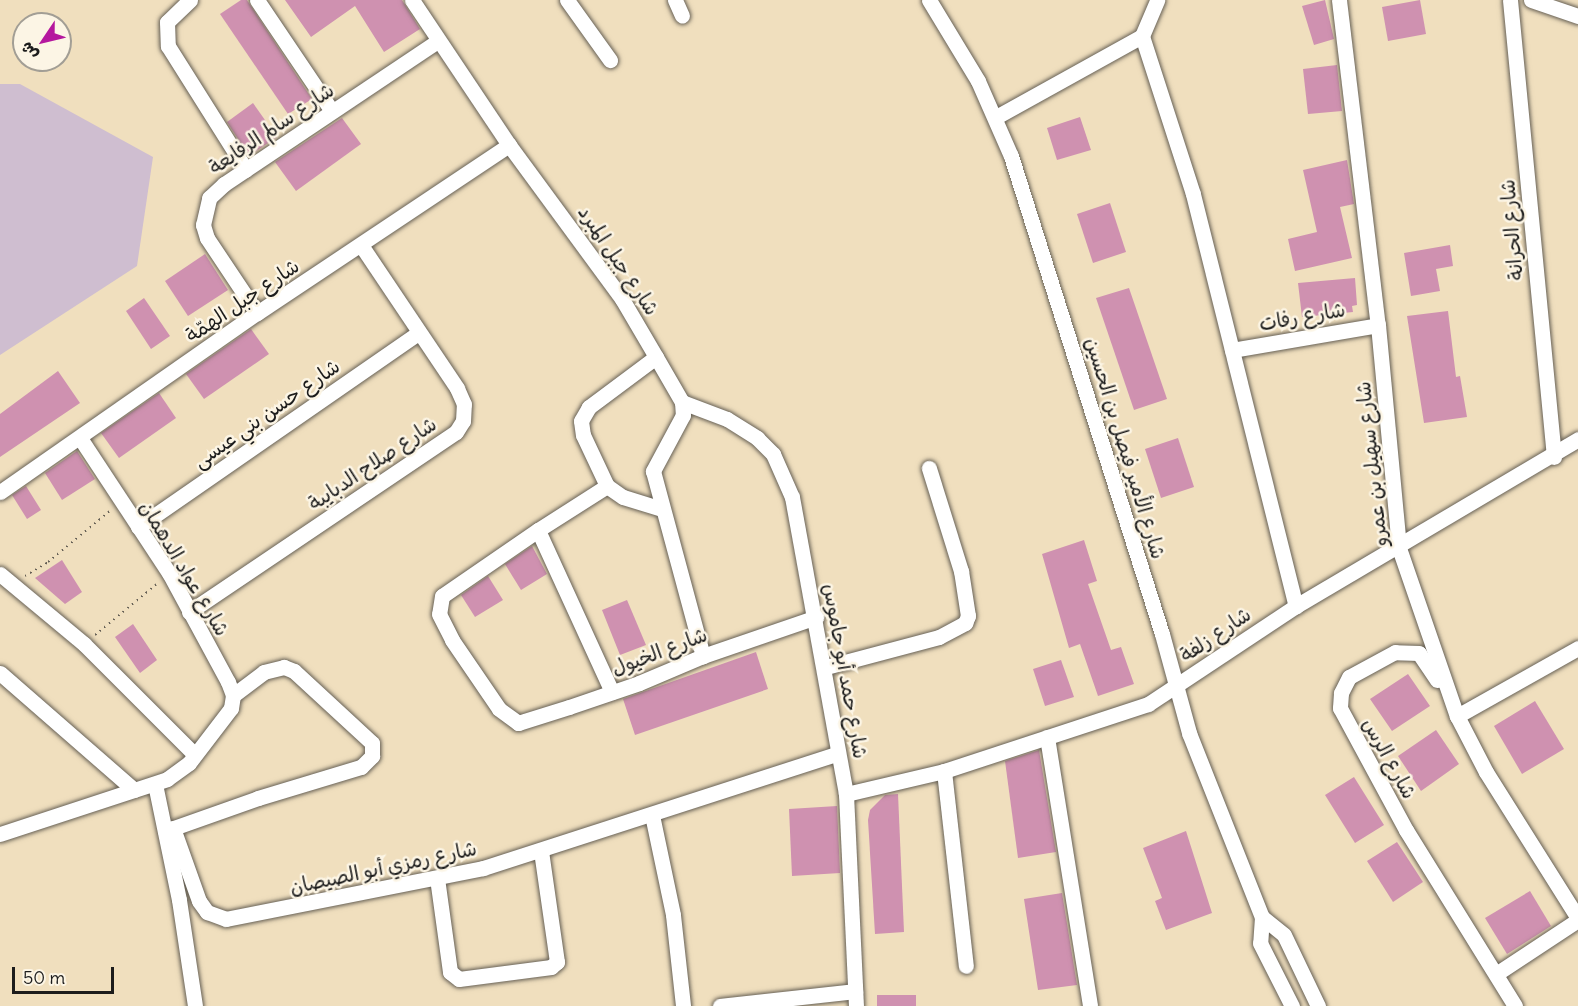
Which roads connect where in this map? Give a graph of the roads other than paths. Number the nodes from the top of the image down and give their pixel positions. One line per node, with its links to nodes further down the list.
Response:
1 (190, 0): 19 (street)
2 (257, 0): 16 (street)
3 (411, 0): 14 (street, شارع جبل المبرد)
4 (567, 0): 15 (street)
5 (675, 0): 11 (street)
6 (929, 0): 17 (street, شارع الأمير فيصل بن الحسين)
7 (1156, 0): 13 (street)
8 (1339, 0): 22 (street, شارع سهيل بن عمرو)
9 (1510, 0): 29 (street, شارع الحرانة)
10 (1531, 0): 12 (street)
11 (682, 16)
12 (1578, 16)
13 (1142, 36): 17 (street); 24 (street)
14 (438, 41): 16 (street, شارع سالم الرفايعة); 18 (street, شارع جبل المبرد)
15 (610, 60)
16 (332, 111): 19 (street, شارع سالم الرفايعة)
17 (996, 117): 45 (street, شارع الأمير فيصل بن الحسين)
18 (509, 145): 20 (street, شارع جبل الهمّة); 25 (street, شارع جبل المبرد)
19 (246, 170): 21 (street, شارع سالم الرفايعة)
20 (361, 245): 21 (street, شارع جبل الهمّة); 23 (street, شارع صلاح الدبايبة)
21 (257, 313): 27 (street, شارع جبل الهمّة)
22 (1378, 325): 24 (street, شارع رفات); 36 (street, شارع سهيل بن عمرو)
23 (418, 333): 34 (street, شارع حسن بني عيسى); 39 (street, شارع صلاح الدبايبة)
24 (1232, 350): 38 (street)
25 (656, 357): 26 (street, شارع جبل المبرد); 31 (street)
26 (682, 402): 33 (street); 40 (street, شارع حمد أبو جاموس)
27 (80, 438): 32 (street, شارع جبل الهمّة); 34 (street, شارع عواد الدهمان)
28 (1578, 439): 29 (street, شارع زلفة)
29 (1554, 457): 36 (street, شارع زلفة)
30 (929, 468): 43 (street)
31 (608, 486): 33 (street); 35 (street)
32 (0, 492)
33 (662, 509): 42 (street)
34 (138, 527): 39 (street, شارع عواد الدهمان)
35 (538, 530): 46 (street); 46 (street, شارع الخيول)
36 (1399, 548): 38 (street, شارع زلفة); 48 (street, شارع سهيل بن عمرو)
37 (6, 579): 50 (street)
38 (1296, 606): 45 (street, شارع زلفة)
39 (189, 612): 47 (street, شارع عواد الدهمان)
40 (816, 617): 42 (street, شارع الخيول); 43 (street, شارع حمد أبو جاموس)
41 (1578, 648): 48 (street)
42 (703, 656): 46 (street, شارع الخيول)
43 (826, 667): 51 (street, شارع حمد أبو جاموس)
44 (0, 673): 54 (street)
45 (1174, 687): 49 (street, شارع زلفة); 61 (street, شارع الأمير فيصل بن الحسين)
46 (612, 692)
47 (233, 695): 50 (street); 57 (street)
48 (1454, 710): 62 (street, شارع سهيل بن عمرو); 64 (street, شارع الرس)
49 (1047, 737): 52 (street, شارع زلفة); 69 (street)
50 (194, 754): 53 (street)
51 (837, 754): 55 (street, شارع حمد أبو جاموس); 56 (street, شارع رمزي أبو الصيصان)
52 (944, 771): 55 (street, شارع زلفة); 63 (street)
53 (155, 784): 54 (street); 57 (street)
54 (134, 790): 58 (street)
55 (846, 794): 65 (street, شارع حمد أبو جاموس)
56 (652, 815): 59 (street, شارع رمزي أبو الصيصان); 67 (street)
57 (169, 830): 60 (street, شارع رمزي أبو الصيصان); 66 (street)
58 (0, 834)
59 (541, 851): 60 (street, شارع رمزي أبو الصيصان); 60 (street)
60 (436, 878)
61 (1262, 917): 70 (street, شارع الأمير فيصل بن الحسين); 71 (street, شارع الأمير فيصل بن الحسين)
62 (1578, 919): 64 (street)
63 (966, 966)
64 (1496, 974): 72 (street, شارع الرس)
65 (856, 999): 68 (street)
66 (195, 1006)
67 (683, 1006)
68 (720, 1006)
69 (1090, 1006)
70 (1292, 1006)
71 (1318, 1006)
72 (1515, 1006)

